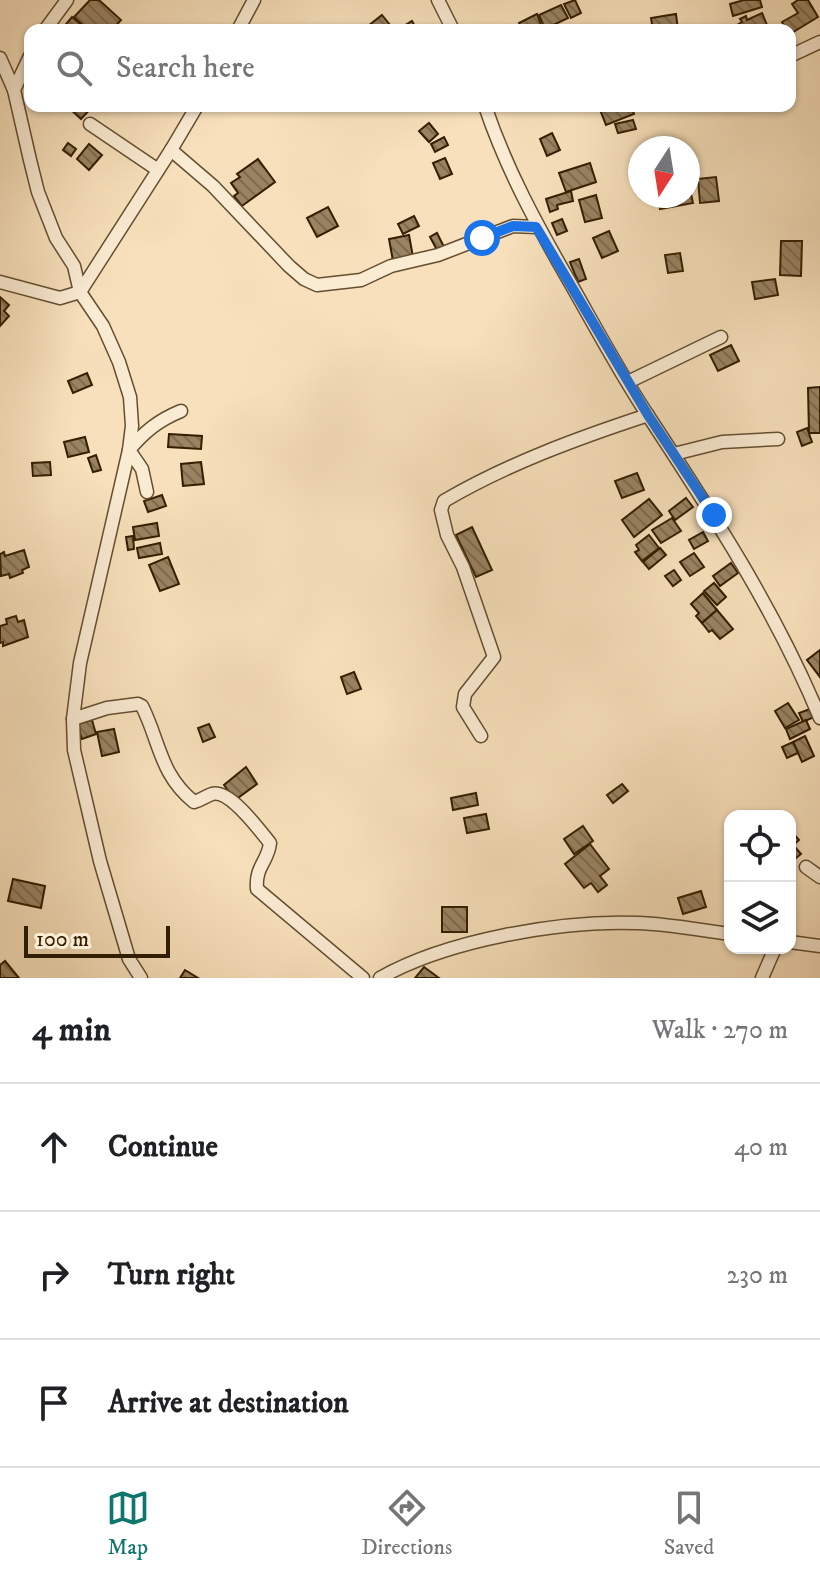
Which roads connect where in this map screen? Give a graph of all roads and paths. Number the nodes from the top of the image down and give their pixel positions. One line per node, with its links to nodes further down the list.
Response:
1 (67, 0): 4 (street)
2 (254, 0): 5 (street)
3 (438, 0): 6 (street)
4 (49, 24)
5 (241, 24)
6 (450, 24)
7 (820, 42): 8 (street)
8 (796, 53)
9 (0, 58): 11 (street)
10 (24, 69): 11 (street)
11 (14, 90): 19 (street)
12 (193, 112): 15 (street)
13 (487, 112): 17 (street)
14 (90, 124): 16 (street)
15 (171, 150): 16 (street); 17 (street)
16 (158, 170): 19 (street)
17 (536, 227): 21 (street)
18 (0, 282): 19 (street)
19 (80, 292): 25 (street)
20 (721, 337): 21 (street)
21 (628, 382): 23 (street)
22 (181, 411): 25 (street)
23 (648, 415): 26 (street); 30 (street)
24 (778, 439): 26 (street)
25 (129, 450): 27 (street); 29 (street)
26 (674, 454): 28 (street)
27 (147, 492)
28 (820, 718)
29 (73, 719): 37 (street); 38 (street)
30 (481, 736)
31 (806, 867): 32 (street)
32 (820, 877)
33 (724, 933): 39 (street)
34 (796, 943): 35 (street)
35 (820, 946)
36 (772, 954): 40 (street)
37 (141, 978)
38 (363, 978)
39 (380, 978)
40 (762, 978)

